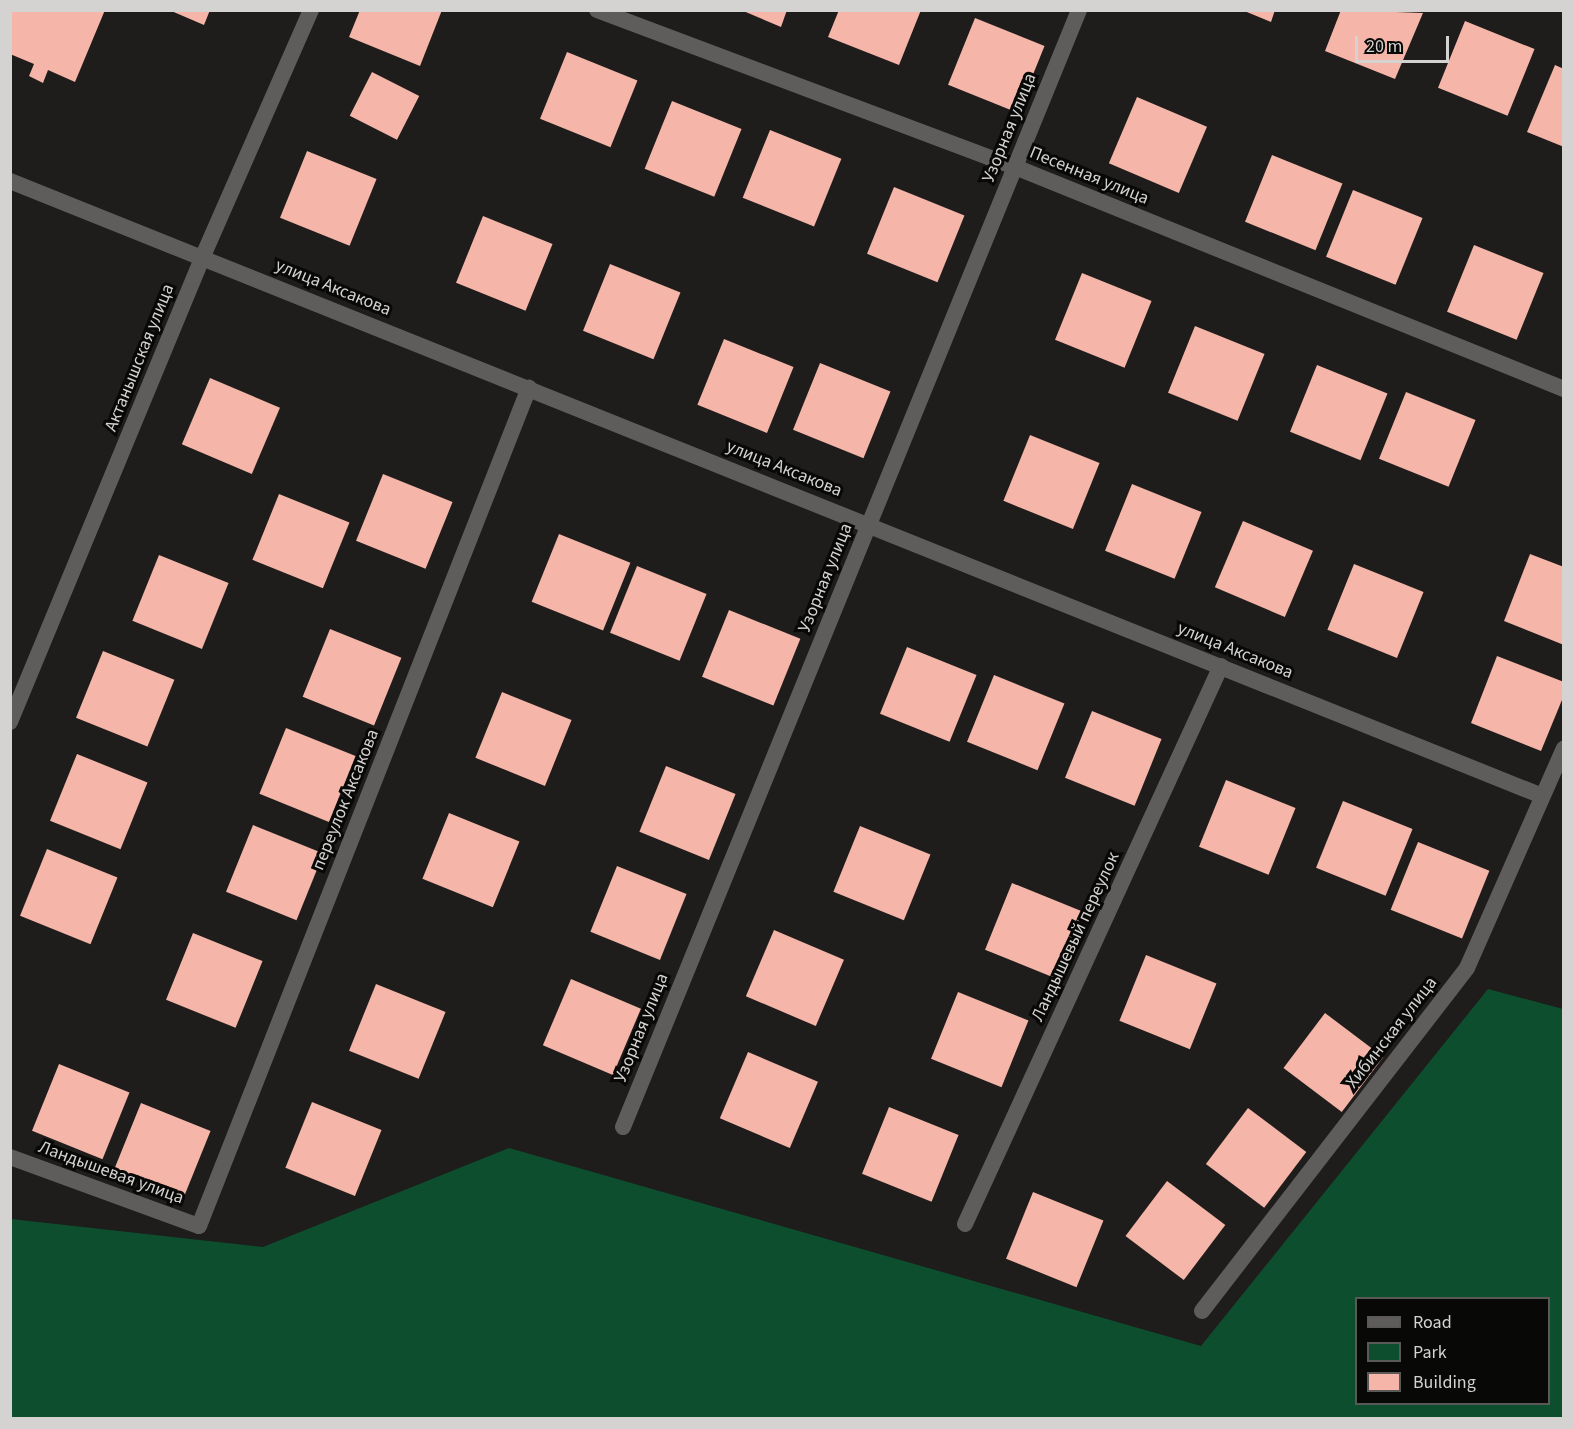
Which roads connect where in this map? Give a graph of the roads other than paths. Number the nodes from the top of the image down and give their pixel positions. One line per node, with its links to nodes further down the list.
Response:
1 (311, 10): 6 (street, Актанышская улица)
2 (597, 10): 4 (street, Песенная улица)
3 (1079, 10): 4 (street, Узорная улица)
4 (1015, 167): 8 (street, Песенная улица); 9 (street, Узорная улица)
5 (10, 181): 6 (street, улица Аксакова)
6 (202, 256): 7 (street, улица Аксакова); 11 (street, Актанышская улица)
7 (530, 388): 9 (street, улица Аксакова); 17 (street, переулок Аксакова)
8 (1563, 389)
9 (869, 525): 10 (street, улица Аксакова); 14 (street, Узорная улица)
10 (1221, 666): 13 (street, улица Аксакова); 16 (street, Ландышевый переулок)
11 (11, 719)
12 (1563, 748): 13 (street, Хибинская улица)
13 (1542, 796): 18 (street, Хибинская улица)
14 (623, 1127)
15 (10, 1157): 17 (street, Ландышевая улица)
16 (965, 1224)
17 (199, 1226)
18 (1202, 1311)

